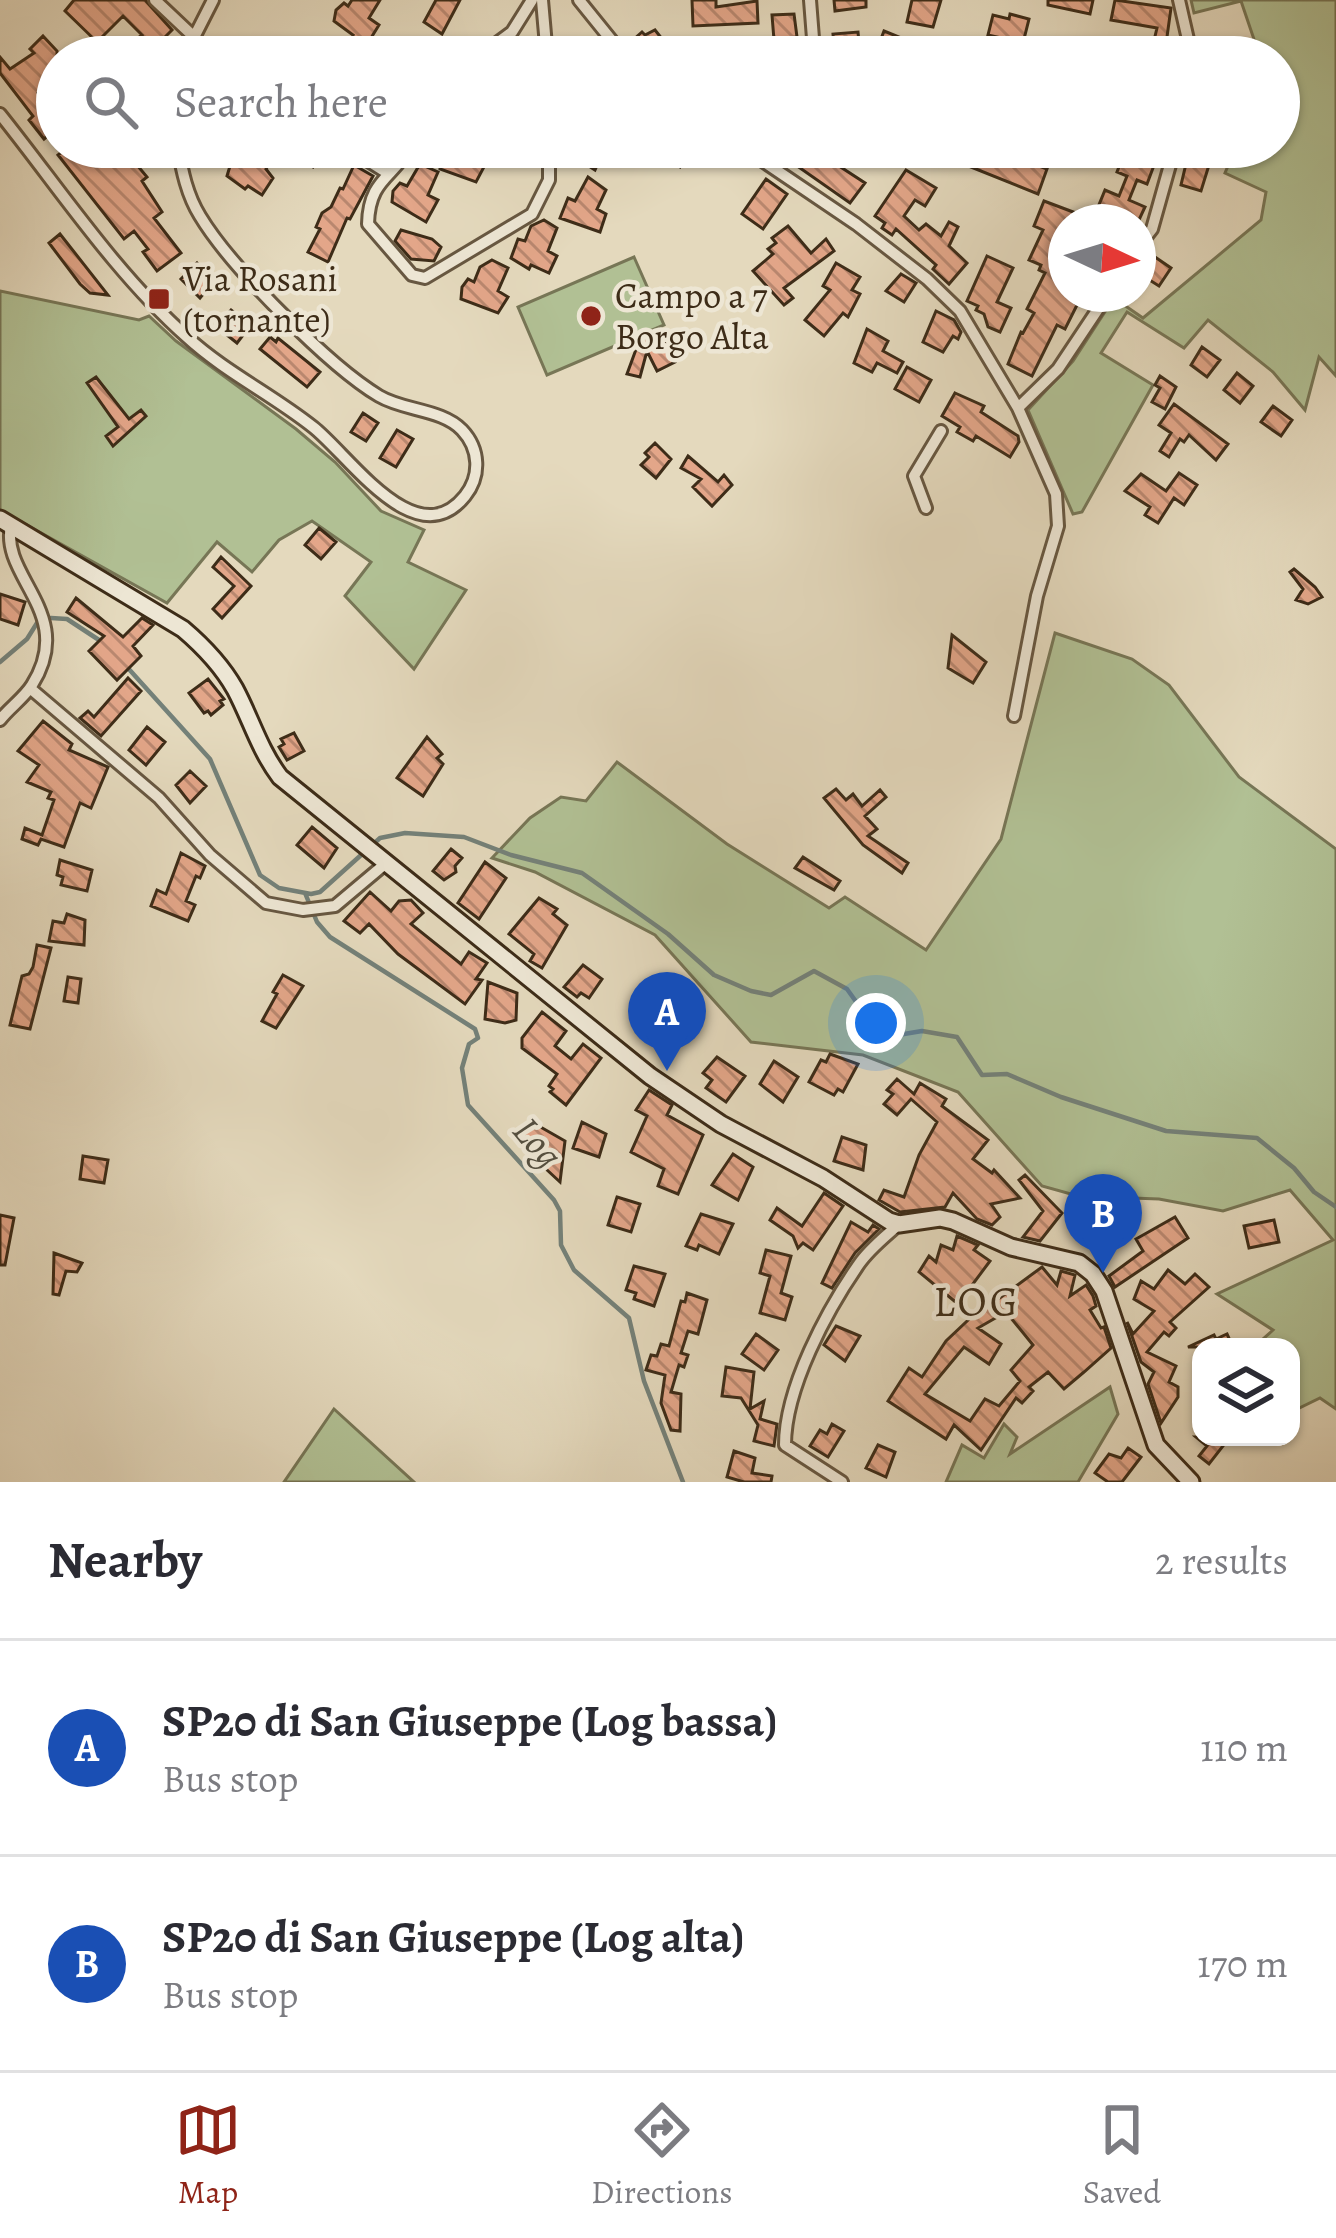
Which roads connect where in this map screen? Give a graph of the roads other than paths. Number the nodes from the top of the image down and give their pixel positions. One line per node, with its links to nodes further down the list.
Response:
1 (155, 0): 8 (street)
2 (213, 0): 8 (street)
3 (532, 0): 9 (street)
4 (542, 0): 10 (street)
5 (579, 0): 11 (street)
6 (811, 0): 12 (street)
7 (1179, 0): 13 (street)
8 (192, 35)
9 (507, 36)
10 (545, 36)
11 (609, 36)
12 (813, 36)
13 (1187, 36)
14 (0, 114): 15 (street)
15 (36, 161)
16 (42, 168): 17 (street)
17 (184, 168)
18 (380, 168): 23 (street)
19 (394, 168): 23 (street)
20 (549, 168): 23 (street)
21 (773, 168): 26 (street)
22 (1169, 168): 24 (street)
23 (386, 172)
24 (1156, 215)
25 (1096, 312): 26 (street)
26 (1018, 408): 31 (street)
27 (941, 431): 28 (street)
28 (926, 508)
29 (6, 523): 30 (street); 33 (street)
30 (31, 689): 32 (street); 33 (street)
31 (1014, 716)
32 (0, 720)
33 (385, 864): 34 (street)
34 (899, 1224): 35 (street); 36 (street)
35 (842, 1482)
36 (1192, 1482)

